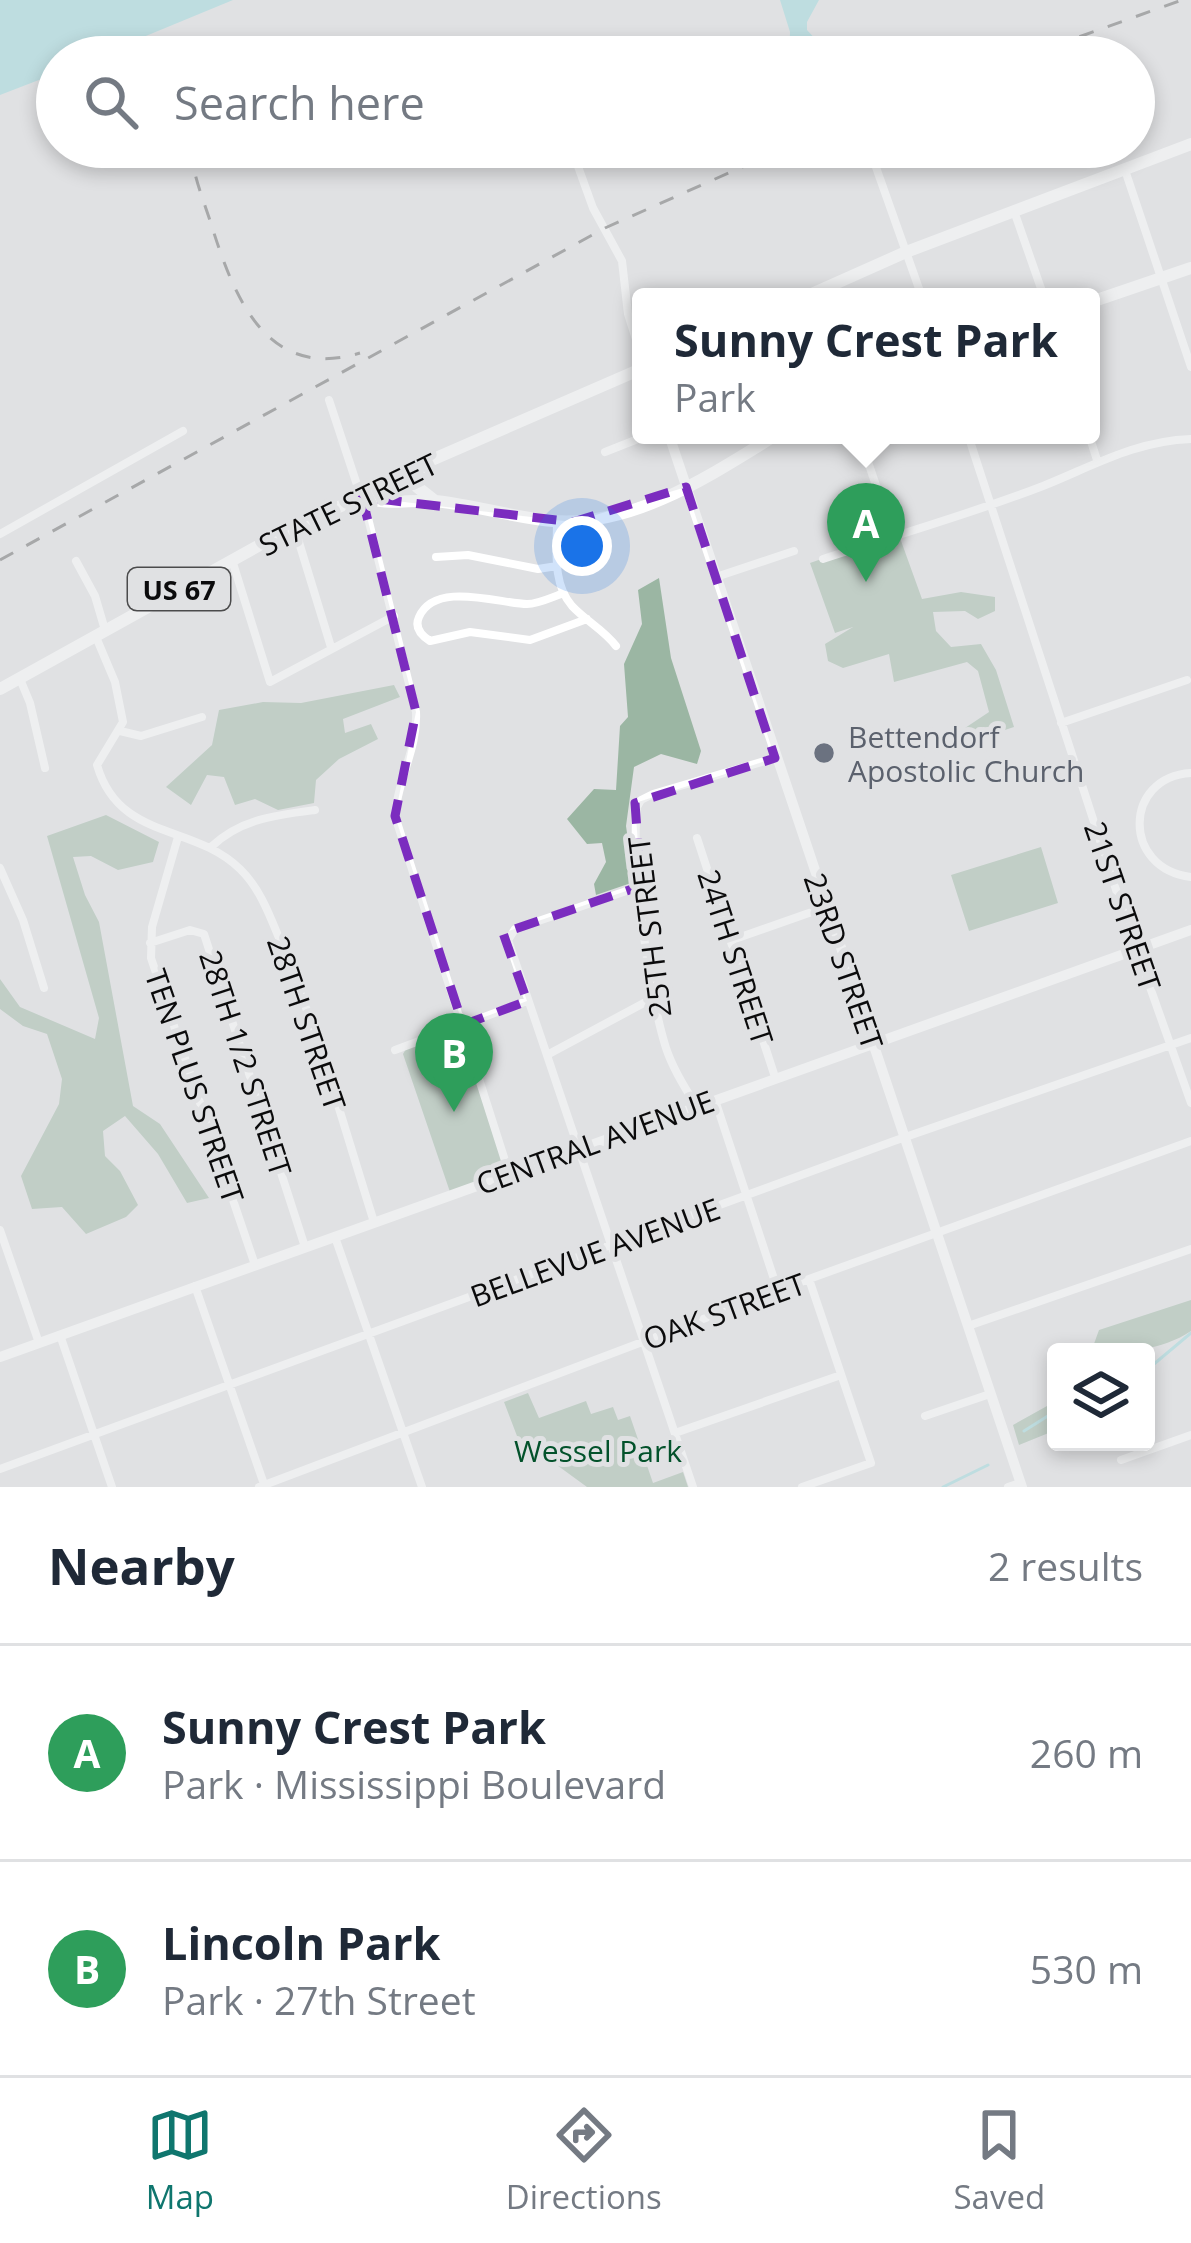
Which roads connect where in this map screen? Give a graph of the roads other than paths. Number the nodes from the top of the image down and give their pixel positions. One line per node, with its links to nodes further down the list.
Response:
1 (1191, 144): 2 (main road)
2 (1155, 158)
3 (579, 168): 14 (street)
4 (876, 168): 7 (street)
5 (1125, 169): 6 (main road); 9 (street)
6 (1013, 210): 7 (main road); 12 (street)
7 (906, 251): 10 (main road); 11 (street)
8 (1191, 268): 9 (main road)
9 (1161, 279): 13 (main road); 15 (street)
10 (825, 288)
11 (919, 288)
12 (1040, 288)
13 (1100, 299)
14 (632, 327)
15 (1191, 368)
16 (632, 373): 28 (main road, STATE STREET / US 67)
17 (329, 400): 30 (street)
18 (183, 431): 35 (street)
19 (1191, 439): 27 (street)
20 (632, 441): 26 (street)
21 (672, 444): 29 (street, 23RD STREET)
22 (760, 444): 29 (main road, US 67)
23 (862, 444): 36 (street)
24 (971, 444): 32 (street, 21ST STREET)
25 (1092, 444): 27 (street)
26 (605, 452)
27 (1097, 460): 32 (street)
28 (430, 464): 30 (main road, STATE STREET / US 67); 31 (main road)
29 (686, 487): 33 (main road, US 67); 43 (street, 23RD STREET)
30 (362, 497): 31 (main road, US 67); 34 (main road, STATE STREET / US 67); 45 (street)
31 (436, 501): 33 (main road, US 67)
32 (990, 502): 36 (street); 54 (street, 21ST STREET)
33 (557, 522): 42 (street)
34 (294, 526): 40 (main road, STATE STREET / US 67); 49 (street)
35 (0, 534)
36 (893, 536): 39 (street)
37 (794, 551): 43 (street)
38 (436, 557): 42 (street)
39 (823, 559)
40 (232, 560): 47 (main road, STATE STREET / US 67); 49 (street)
41 (76, 561): 47 (street, 28TH STREET)
42 (556, 566): 44 (street)
43 (715, 577): 56 (street, 23RD STREET)
44 (564, 593): 46 (street); 46 (street)
45 (394, 616): 49 (street); 74 (street)
46 (587, 619): 48 (street)
47 (100, 633): 50 (main road, STATE STREET / US 67); 55 (street, 28TH STREET)
48 (616, 646)
49 (331, 647)
50 (20, 678): 52 (main road, STATE STREET / US 67); 57 (street)
51 (1187, 680): 54 (street)
52 (0, 689)
53 (202, 717): 55 (street)
54 (1061, 723): 70 (street, 21ST STREET)
55 (120, 731): 60 (street, 28TH STREET)
56 (775, 758): 65 (street, 25TH STREET); 66 (street, 23RD STREET)
57 (45, 768)
58 (1191, 773): 64 (street)
59 (315, 810): 62 (street)
60 (178, 837): 62 (street, 28TH STREET); 69 (street, TEN PLUS STREET)
61 (697, 838): 68 (street, 24TH STREET)
62 (211, 848): 89 (street, 28TH STREET)
63 (0, 868): 71 (street)
64 (1191, 877)
65 (641, 886): 72 (street, 25TH STREET); 73 (street)
66 (826, 907): 68 (street); 76 (street, 23RD STREET)
67 (1191, 930): 70 (street, CENTRAL AVENUE)
68 (732, 940): 80 (street, 24TH STREET)
69 (150, 943): 94 (street, 28TH 1/2 STREET); 96 (street, TEN PLUS STREET)
70 (1140, 950): 76 (street, CENTRAL AVENUE); 77 (street, 21ST STREET)
71 (44, 988)
72 (655, 998): 79 (street); 83 (street, 25TH STREET)
73 (527, 1001): 74 (street); 79 (street)
74 (463, 1025): 78 (street); 87 (street)
75 (1191, 1038): 77 (street, BELLEVUE AVENUE)
76 (872, 1045): 80 (street, CENTRAL AVENUE); 84 (street, 23RD STREET)
77 (1172, 1046): 82 (street, 21ST STREET); 84 (street, BELLEVUE AVENUE)
78 (395, 1050)
79 (547, 1055): 86 (street)
80 (775, 1077): 81 (street, CENTRAL AVENUE)
81 (714, 1099): 83 (street, CENTRAL AVENUE); 88 (street)
82 (1191, 1103)
83 (696, 1105): 86 (street, CENTRAL AVENUE)
84 (904, 1139): 88 (street, BELLEVUE AVENUE); 91 (street, 23RD STREET)
85 (1191, 1141): 91 (street, OAK STREET)
86 (580, 1147): 87 (street, CENTRAL AVENUE); 93 (street)
87 (509, 1173): 89 (street, CENTRAL AVENUE)
88 (747, 1196): 93 (street, BELLEVUE AVENUE); 99 (street)
89 (374, 1222): 92 (street, CENTRAL AVENUE)
90 (0, 1230): 104 (street)
91 (936, 1234): 97 (street, OAK STREET); 100 (street, 23RD STREET)
92 (334, 1236): 94 (street, CENTRAL AVENUE); 102 (street)
93 (612, 1244): 102 (street, BELLEVUE AVENUE); 103 (street)
94 (305, 1246): 96 (street, CENTRAL AVENUE)
95 (1191, 1249): 100 (street)
96 (255, 1264): 98 (street, CENTRAL AVENUE)
97 (809, 1280): 99 (street, OAK STREET); 106 (street)
98 (195, 1286): 101 (street, CENTRAL AVENUE); 107 (street)
99 (778, 1291): 103 (street, OAK STREET)
100 (968, 1326): 108 (street, 23RD STREET)
101 (60, 1335): 104 (street, CENTRAL AVENUE); 111 (street)
102 (369, 1336): 107 (street, BELLEVUE AVENUE); 112 (street)
103 (645, 1340): 110 (street); 112 (street, OAK STREET)
104 (39, 1343): 105 (street, CENTRAL AVENUE)
105 (0, 1357)
106 (841, 1375): 110 (street); 121 (street)
107 (230, 1387): 111 (street, BELLEVUE AVENUE); 116 (street)
108 (990, 1394): 109 (street); 117 (street, 23RD STREET)
109 (925, 1415)
110 (675, 1432): 120 (street)
111 (94, 1435): 115 (street, BELLEVUE AVENUE); 118 (street)
112 (404, 1435): 116 (street, OAK STREET); 119 (street)
113 (1191, 1435): 114 (street)
114 (1121, 1460)
115 (0, 1468)
116 (263, 1486)
117 (1017, 1486)
118 (112, 1487)
119 (422, 1487)
120 (693, 1487)
121 (802, 1487)

